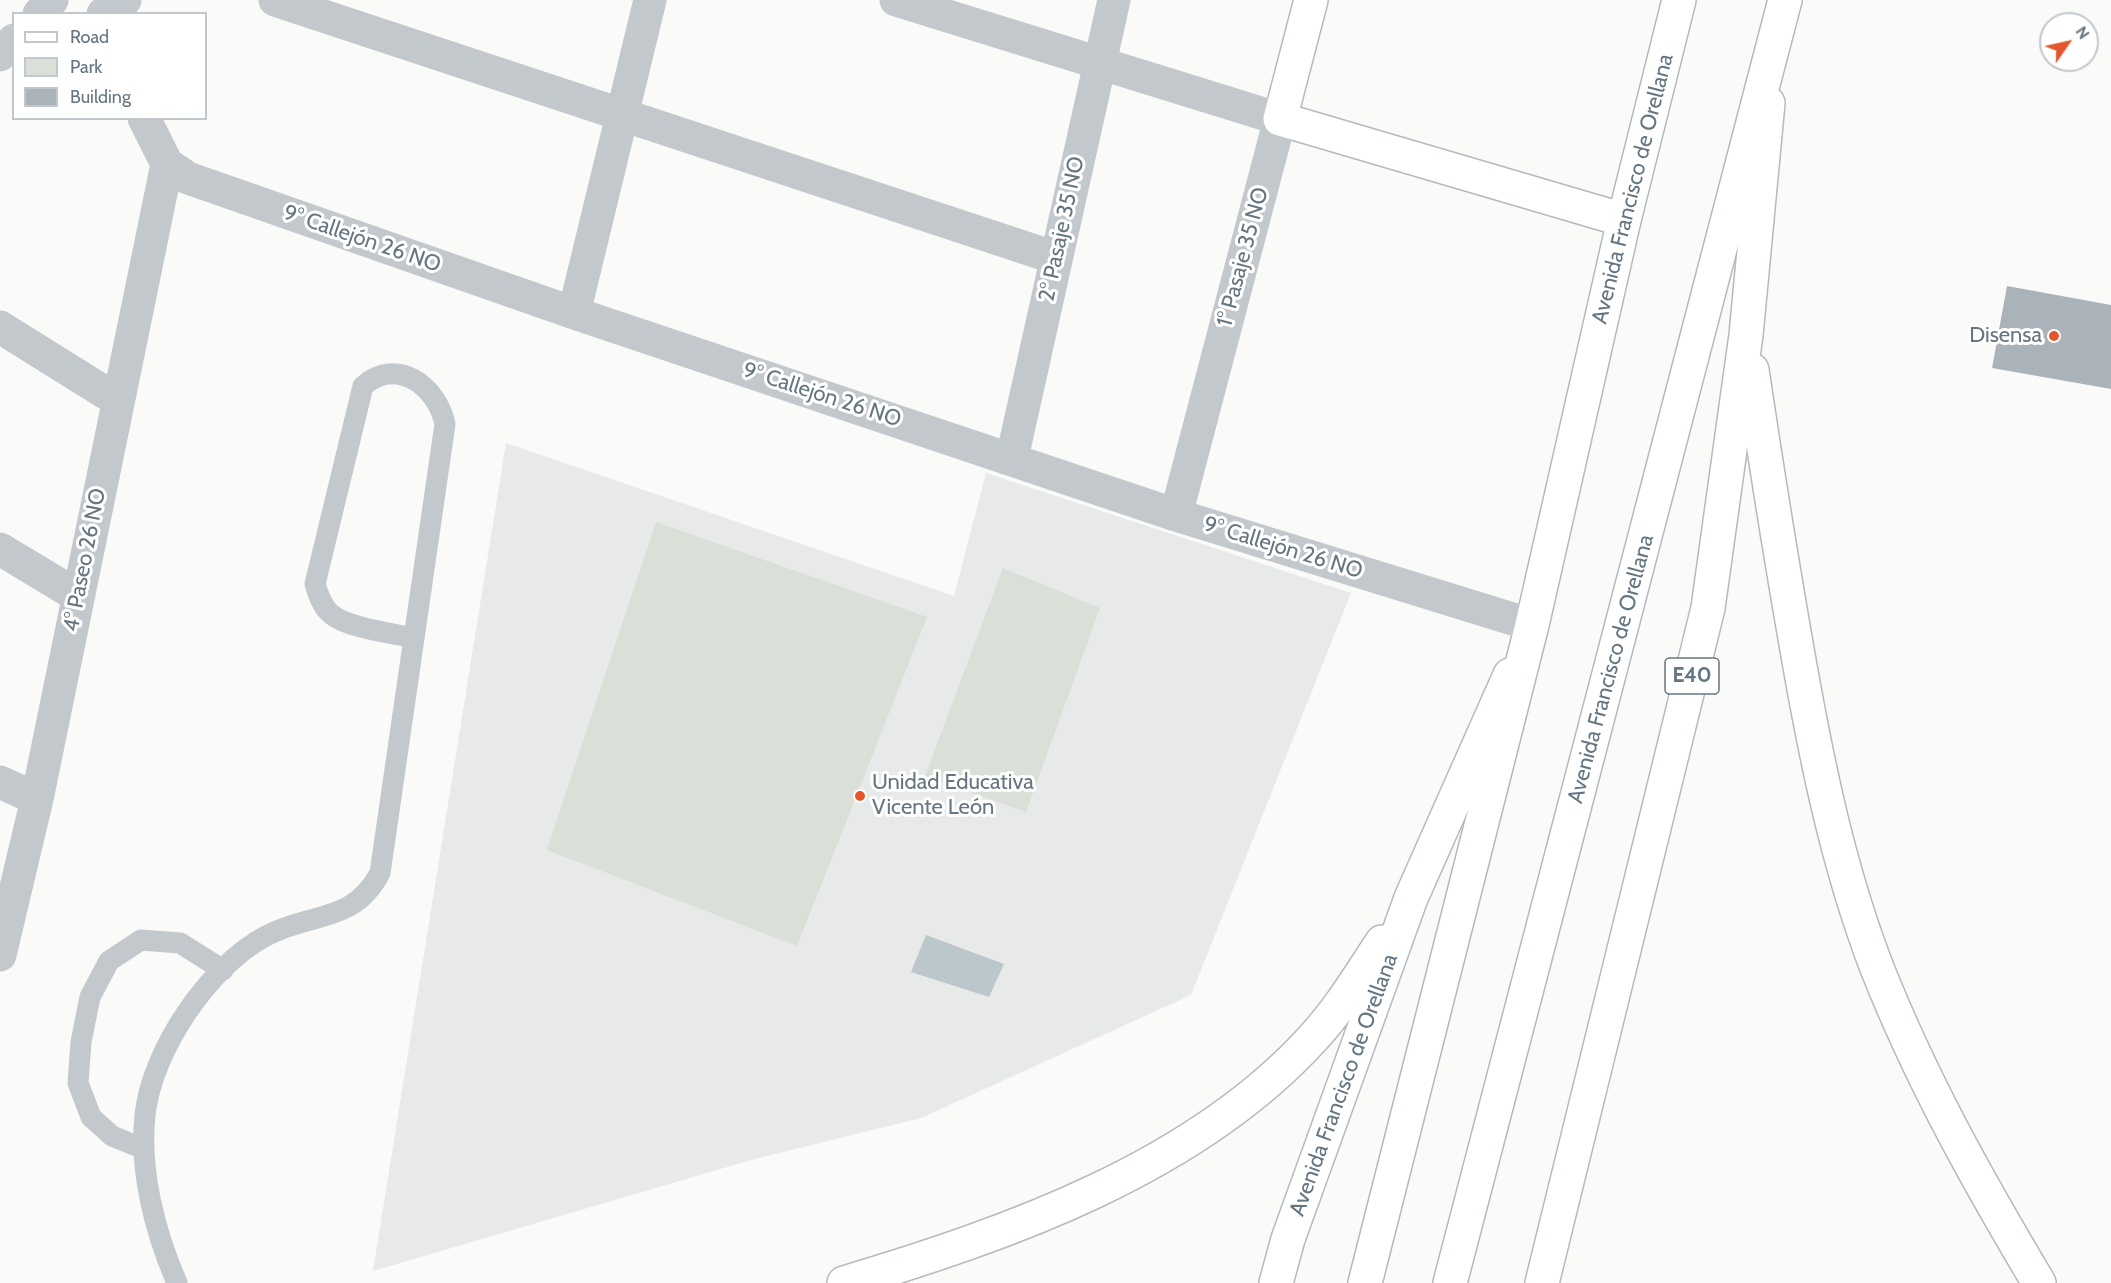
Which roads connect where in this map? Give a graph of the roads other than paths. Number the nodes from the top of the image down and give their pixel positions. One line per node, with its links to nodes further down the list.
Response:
1 (52, 0): 10 (street)
2 (125, 0): 11 (street)
3 (275, 0): 16 (street)
4 (650, 0): 16 (street)
5 (896, 0): 15 (street)
6 (1114, 0): 15 (street, 2° Pasaje 35 NO)
7 (1311, 0): 17 (main road, 1° Pasaje 35 NO)
8 (1679, 0): 20 (main road, Avenida Francisco de Orellana)
9 (1785, 0): 14 (main road, Avenida Francisco de Orellana / E40)
10 (41, 12)
11 (106, 12)
12 (12, 42): 13 (street)
13 (0, 55)
14 (1772, 56): 24 (main road, Avenida Francisco de Orellana / E40); 42 (main road, Avenida Francisco de Orellana)
15 (1100, 61): 17 (street); 21 (street, 2° Pasaje 35 NO)
16 (623, 115): 21 (street); 22 (street)
17 (1280, 119): 20 (main road); 27 (street, 1° Pasaje 35 NO)
18 (145, 120): 19 (street)
19 (167, 164): 22 (street, 9° Callejón 26 NO); 25 (street, 4° Paseo 26 NO)
20 (1624, 220): 30 (main road, Avenida Francisco de Orellana)
21 (1056, 258): 26 (street, 2° Pasaje 35 NO)
22 (574, 313): 26 (street, 9° Callejón 26 NO)
23 (0, 327): 25 (street)
24 (1746, 335): 43 (main road, Avenida Francisco de Orellana / E40); 44 (main road)
25 (117, 400): 29 (street, 4° Paseo 26 NO)
26 (1012, 458): 27 (street, 9° Callejón 26 NO)
27 (1176, 515): 30 (street, 9° Callejón 26 NO)
28 (0, 549): 29 (street)
29 (78, 596): 33 (street, 4° Paseo 26 NO)
30 (1532, 625): 34 (main road, Avenida Francisco de Orellana); 41 (main road, Avenida Francisco de Orellana)
31 (414, 638): 31 (lane); 36 (lane)
32 (0, 782): 33 (street)
33 (37, 799): 35 (street, 4° Paseo 26 NO)
34 (1412, 898): 39 (main road); 40 (main road, Avenida Francisco de Orellana)
35 (0, 955)
36 (223, 970): 37 (lane); 37 (lane)
37 (144, 1149): 38 (lane)
38 (177, 1283)
39 (844, 1283)
40 (1276, 1283)
41 (1365, 1283)
42 (1450, 1283)
43 (1542, 1283)
44 (2039, 1283)

